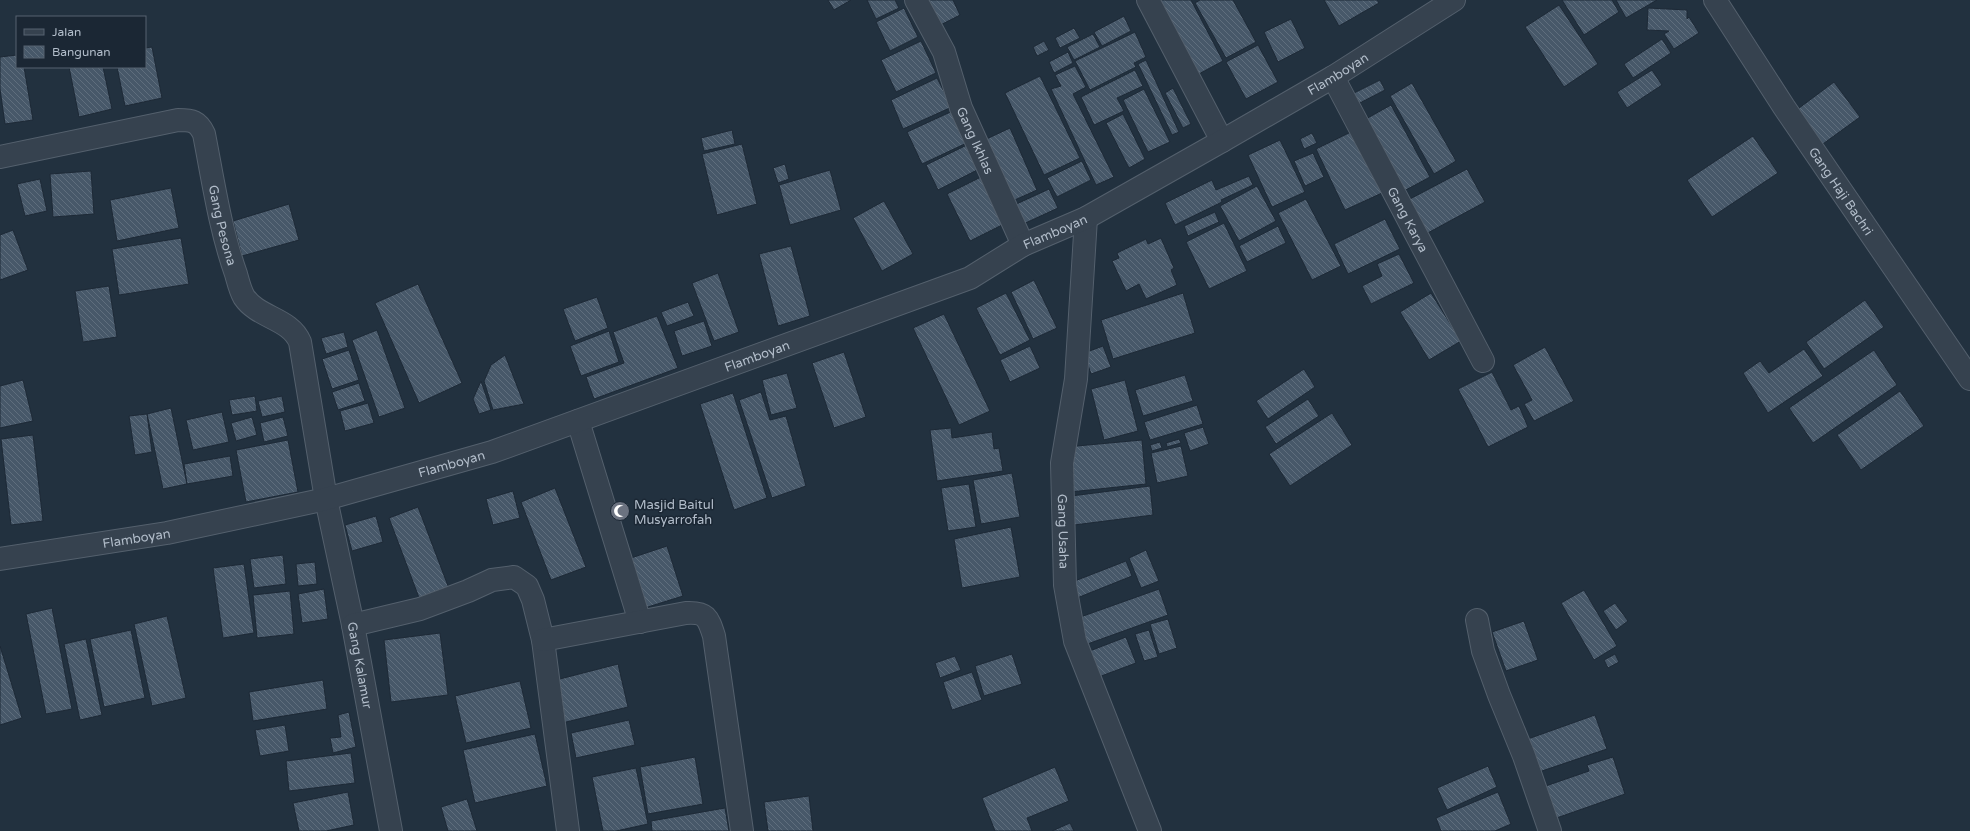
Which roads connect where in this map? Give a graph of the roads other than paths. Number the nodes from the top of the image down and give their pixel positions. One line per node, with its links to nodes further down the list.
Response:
1 (916, 0): 9 (street, Gang Ikhlas)
2 (1148, 0): 6 (street)
3 (1454, 0): 5 (street, Flamboyan)
4 (1715, 0): 11 (street, Gang Haji Bachri)
5 (1333, 77): 6 (street, Flamboyan); 10 (street, Gang Karya)
6 (1222, 141): 8 (street, Flamboyan)
7 (0, 157): 13 (street, Gang Pesona)
8 (1086, 218): 9 (street, Flamboyan); 22 (street, Gang Usaha)
9 (1023, 245): 12 (street, Flamboyan)
10 (1483, 361)
11 (1970, 379)
12 (578, 421): 13 (street, Flamboyan); 16 (street)
13 (326, 499): 14 (street, Flamboyan); 17 (street, Gang Kalamur)
14 (0, 559)
15 (1477, 620): 23 (street)
16 (640, 622): 18 (street); 21 (street)
17 (353, 625): 18 (street); 19 (street, Gang Kalamur)
18 (543, 640): 20 (street)
19 (391, 831)
20 (568, 831)
21 (742, 831)
22 (1150, 831)
23 (1550, 831)

